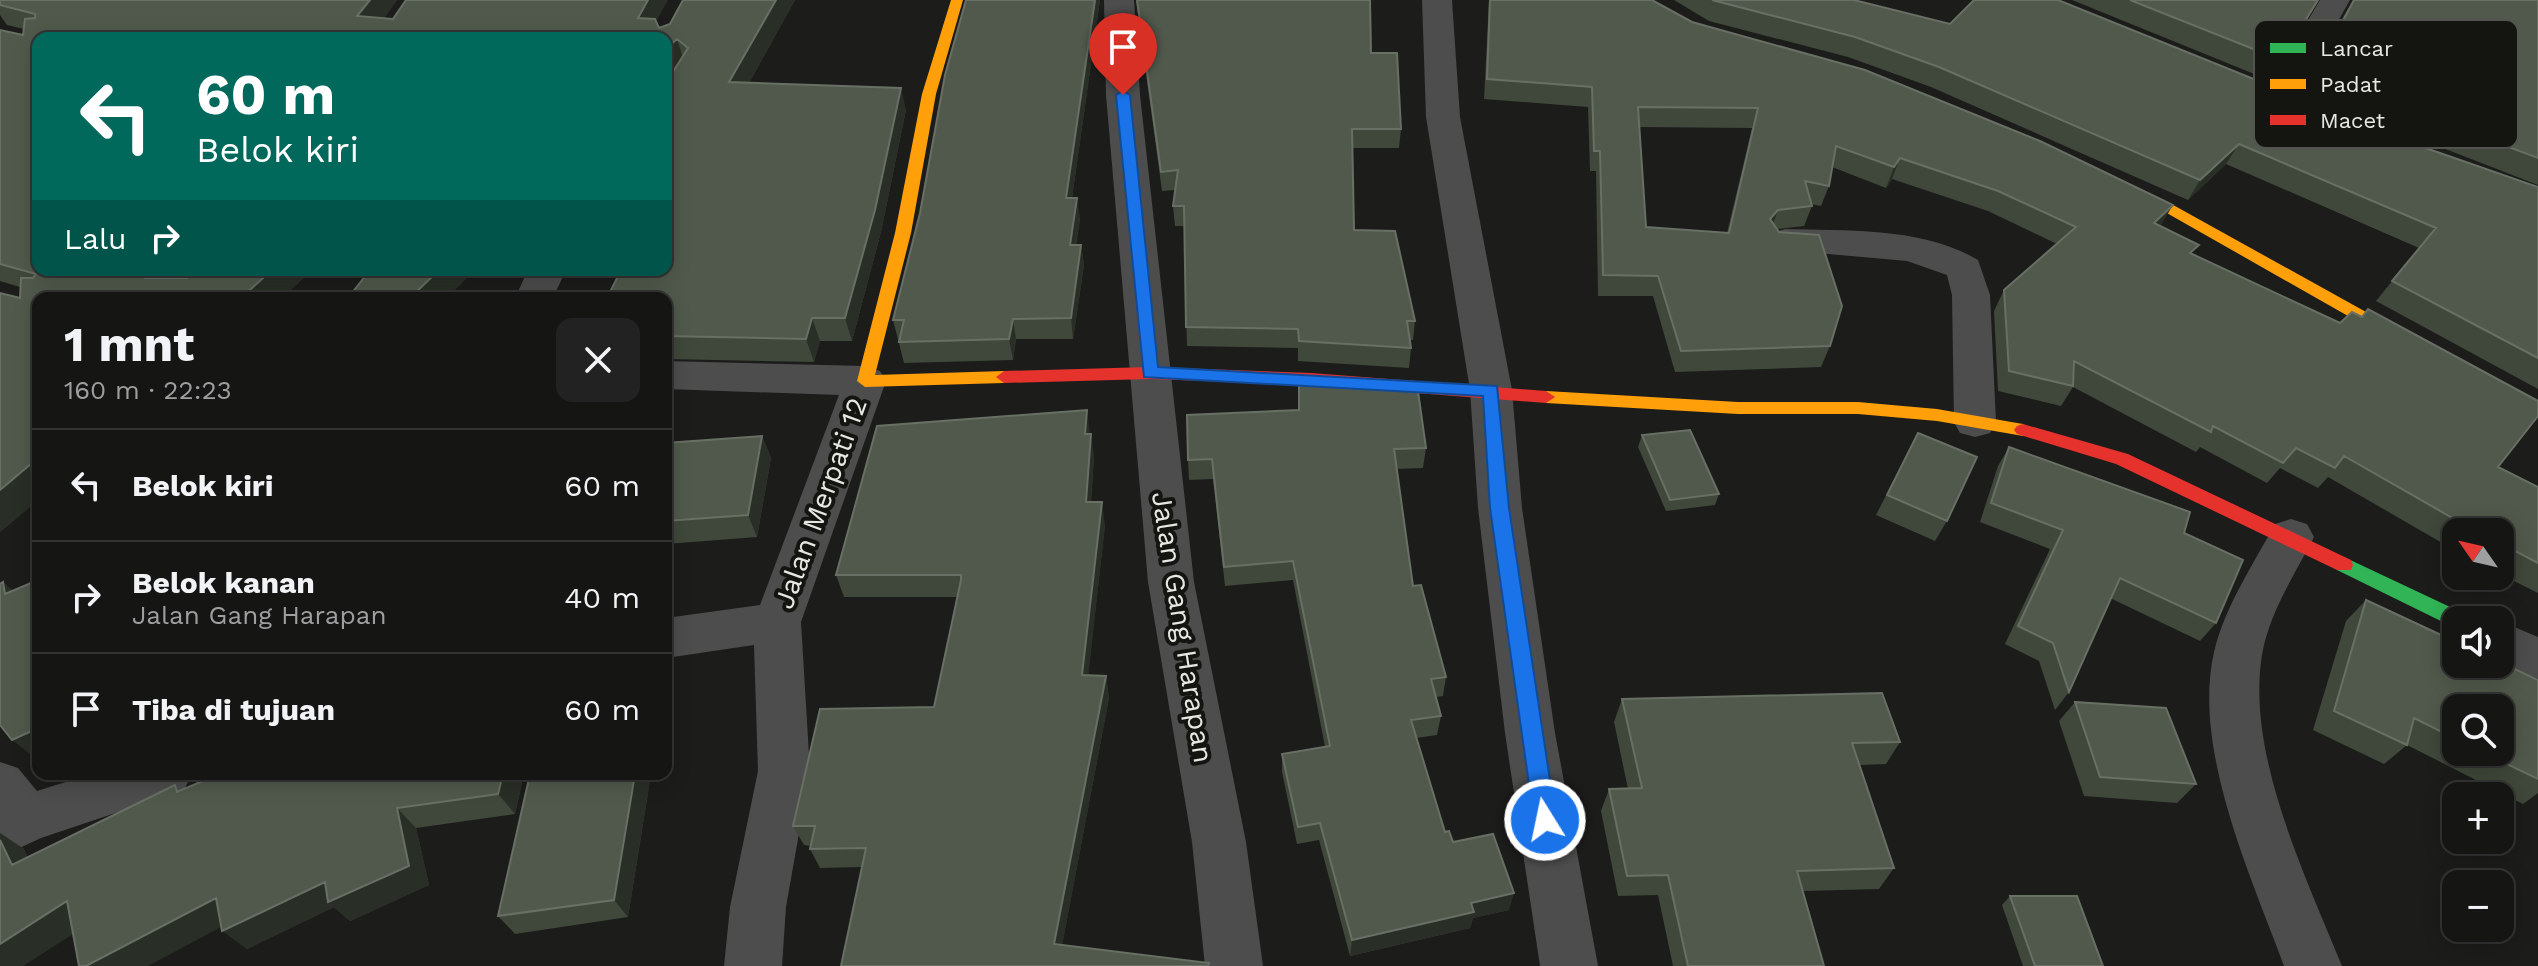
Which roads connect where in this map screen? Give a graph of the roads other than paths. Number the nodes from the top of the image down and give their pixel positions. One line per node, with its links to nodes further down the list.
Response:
1 (957, 0): 11 (street)
2 (1119, 0): 9 (street, Jalan Gang Harapan)
3 (1437, 0): 12 (street)
4 (2335, 0): 5 (street)
5 (2323, 20)
6 (2106, 182): 8 (street)
7 (1785, 241): 13 (street)
8 (2422, 350)
9 (1150, 373): 11 (street); 12 (street); 23 (street, Jalan Gang Harapan)
10 (672, 375): 11 (street, Jalan Merpati 12)
11 (865, 381): 16 (street, Jalan Merpati 12)
12 (1491, 390): 13 (street); 24 (street)
13 (1975, 422): 14 (street)
14 (2291, 537): 15 (street); 25 (street)
15 (2442, 612)
16 (777, 622): 17 (street); 22 (street, Jalan Merpati 12)
17 (672, 637)
18 (2514, 648): 19 (street)
19 (2538, 659)
20 (141, 780): 21 (street)
21 (9, 812)
22 (753, 966)
23 (1234, 966)
24 (1569, 966)
25 (2313, 966)

